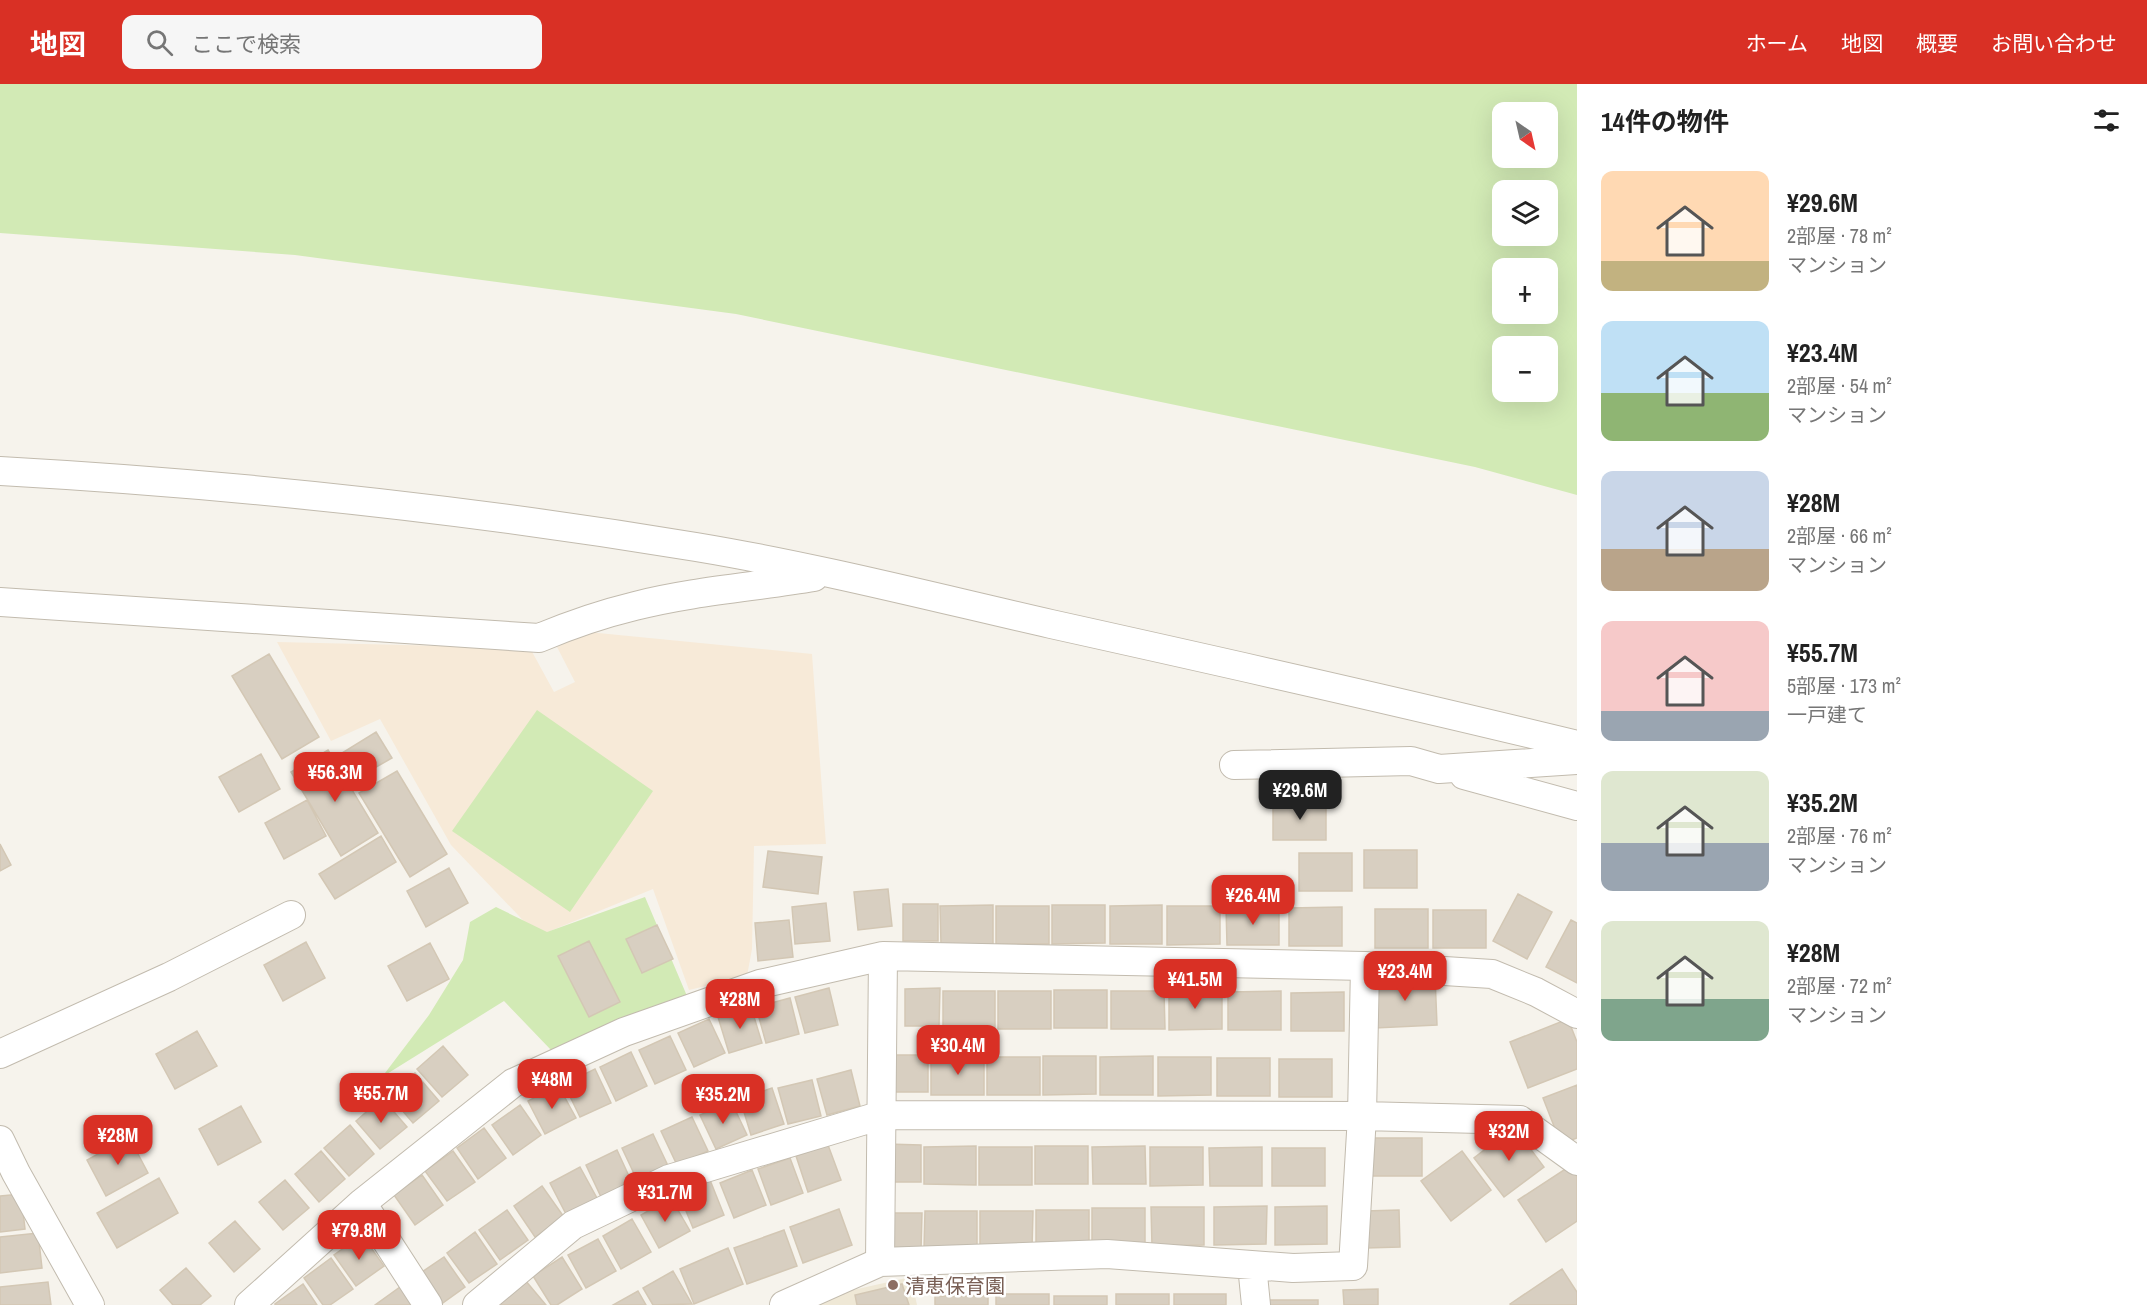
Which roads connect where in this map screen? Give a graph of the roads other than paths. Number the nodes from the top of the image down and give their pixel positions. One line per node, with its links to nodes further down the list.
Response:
1 (0, 471): 2 (street)
2 (833, 574): 3 (street); 4 (street)
3 (0, 602)
4 (1577, 745)
5 (1577, 760): 7 (street)
6 (1234, 765): 7 (street)
7 (1439, 768): 8 (street)
8 (1577, 806)
9 (291, 915): 13 (street)
10 (883, 956): 11 (street); 14 (street); 18 (street)
11 (1365, 966): 12 (street); 15 (street)
12 (1577, 1014)
13 (0, 1054)
14 (882, 1115): 15 (street); 19 (street); 24 (street)
15 (1362, 1116): 17 (street); 20 (street)
16 (0, 1140): 21 (street)
17 (1577, 1161)
18 (362, 1203): 22 (street); 23 (street)
19 (880, 1262): 20 (street); 25 (street)
20 (1252, 1265): 26 (street)
21 (90, 1305)
22 (249, 1305)
23 (428, 1305)
24 (477, 1305)
25 (784, 1305)
26 (1256, 1305)

